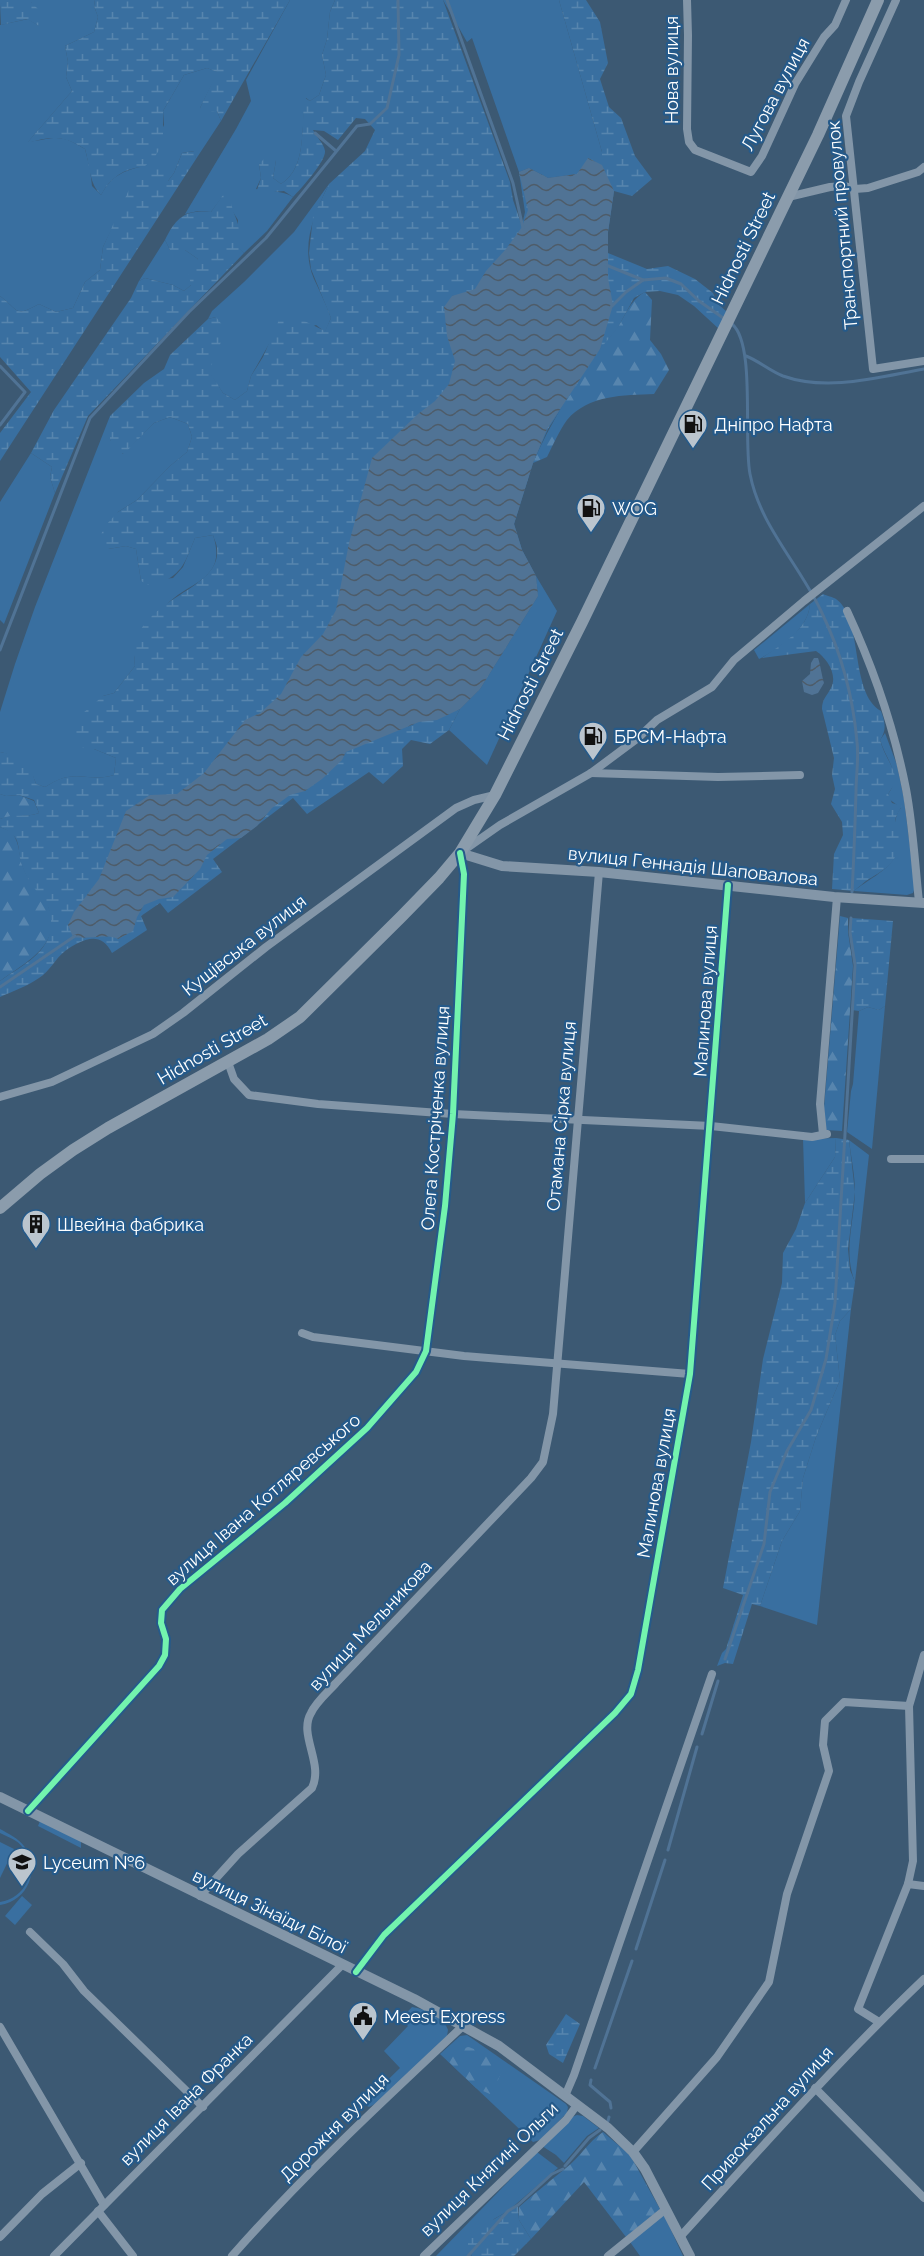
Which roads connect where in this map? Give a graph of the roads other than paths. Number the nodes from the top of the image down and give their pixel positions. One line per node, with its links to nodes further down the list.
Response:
1 (687, 0): 6 (street, Нова вулиця)
2 (846, 0): 6 (street, Лугова вулиця)
3 (878, 0): 8 (main road, Hidnosti Street)
4 (896, 0): 7 (street, Транспортний провулок)
5 (924, 167): 7 (street)
6 (752, 172)
7 (855, 189): 8 (street); 9 (street, Транспортний провулок)
8 (788, 197): 14 (main road, Hidnosti Street)
9 (924, 361)
10 (924, 506): 12 (street)
11 (847, 611): 19 (street)
12 (591, 773): 13 (street); 15 (street)
13 (800, 775)
14 (495, 795): 15 (main road, Hidnosti Street); 21 (street, Кущівська вулиця)
15 (460, 853): 16 (street, вулиця Геннадія Шаповалова); 20 (main road, Hidnosti Street); 22 (street, Олега Костріченка вулиця)
16 (599, 872): 17 (street, вулиця Геннадія Шаповалова); 23 (street, Отамана Сірка вулиця)
17 (728, 885): 18 (street, вулиця Геннадія Шаповалова); 24 (street, Малинова вулиця)
18 (836, 897): 19 (street, вулиця Геннадія Шаповалова); 24 (street)
19 (921, 903)
20 (228, 1062): 22 (street); 27 (main road, Hidnosti Street)
21 (0, 1097)
22 (453, 1114): 23 (street); 29 (street, Олега Костріченка вулиця)
23 (577, 1119): 24 (street); 30 (street, Отамана Сірка вулиця)
24 (711, 1126): 31 (street, Малинова вулиця)
25 (891, 1159): 26 (street)
26 (924, 1159)
27 (1, 1206)
28 (302, 1334): 29 (street)
29 (426, 1351): 30 (street); 36 (street, вулиця Івана Котляревського)
30 (557, 1362): 31 (street); 39 (street, вулиця Мельникова)
31 (690, 1374): 42 (street, Малинова вулиця)
32 (924, 1655): 34 (street)
33 (712, 1674): 48 (street)
34 (909, 1706): 37 (street); 51 (street)
35 (0, 1797): 36 (street, вулиця Зінаїди Білої)
36 (28, 1811): 39 (street, вулиця Зінаїди Білої)
37 (908, 1884): 38 (street); 44 (street)
38 (924, 1886)
39 (200, 1896): 41 (street, вулиця Зінаїди Білої)
40 (30, 1932): 50 (street)
41 (342, 1965): 42 (street, вулиця Зінаїди Білої); 50 (street, вулиця Івана Франка)
42 (356, 1972): 45 (street, вулиця Зінаїди Білої)
43 (924, 1979): 44 (street, Привокзальна вулиця)
44 (879, 2022): 47 (street, Привокзальна вулиця)
45 (464, 2025): 48 (street, вулиця Зінаїди Білої); 60 (street, Дорожня вулиця)
46 (0, 2027): 52 (street)
47 (815, 2088): 53 (street); 57 (street, Привокзальна вулиця)
48 (565, 2096): 49 (street, вулиця Зінаїди Білої)
49 (577, 2105): 51 (street, вулиця Зінаїди Білої); 61 (street, вулиця Княгині Ольги)
50 (203, 2107): 54 (street, вулиця Івана Франка)
51 (633, 2152): 55 (street, вулиця Зінаїди Білої)
52 (81, 2163): 54 (street); 56 (street)
53 (924, 2198)
54 (101, 2208): 58 (street, вулиця Івана Франка); 59 (street)
55 (666, 2209): 57 (street, вулиця Зінаїди Білої); 62 (street)
56 (0, 2237)
57 (680, 2237): 63 (street, вулиця Зінаїди Білої)
58 (54, 2256)
59 (133, 2256)
60 (232, 2256)
61 (424, 2256)
62 (608, 2256)
63 (690, 2256)

